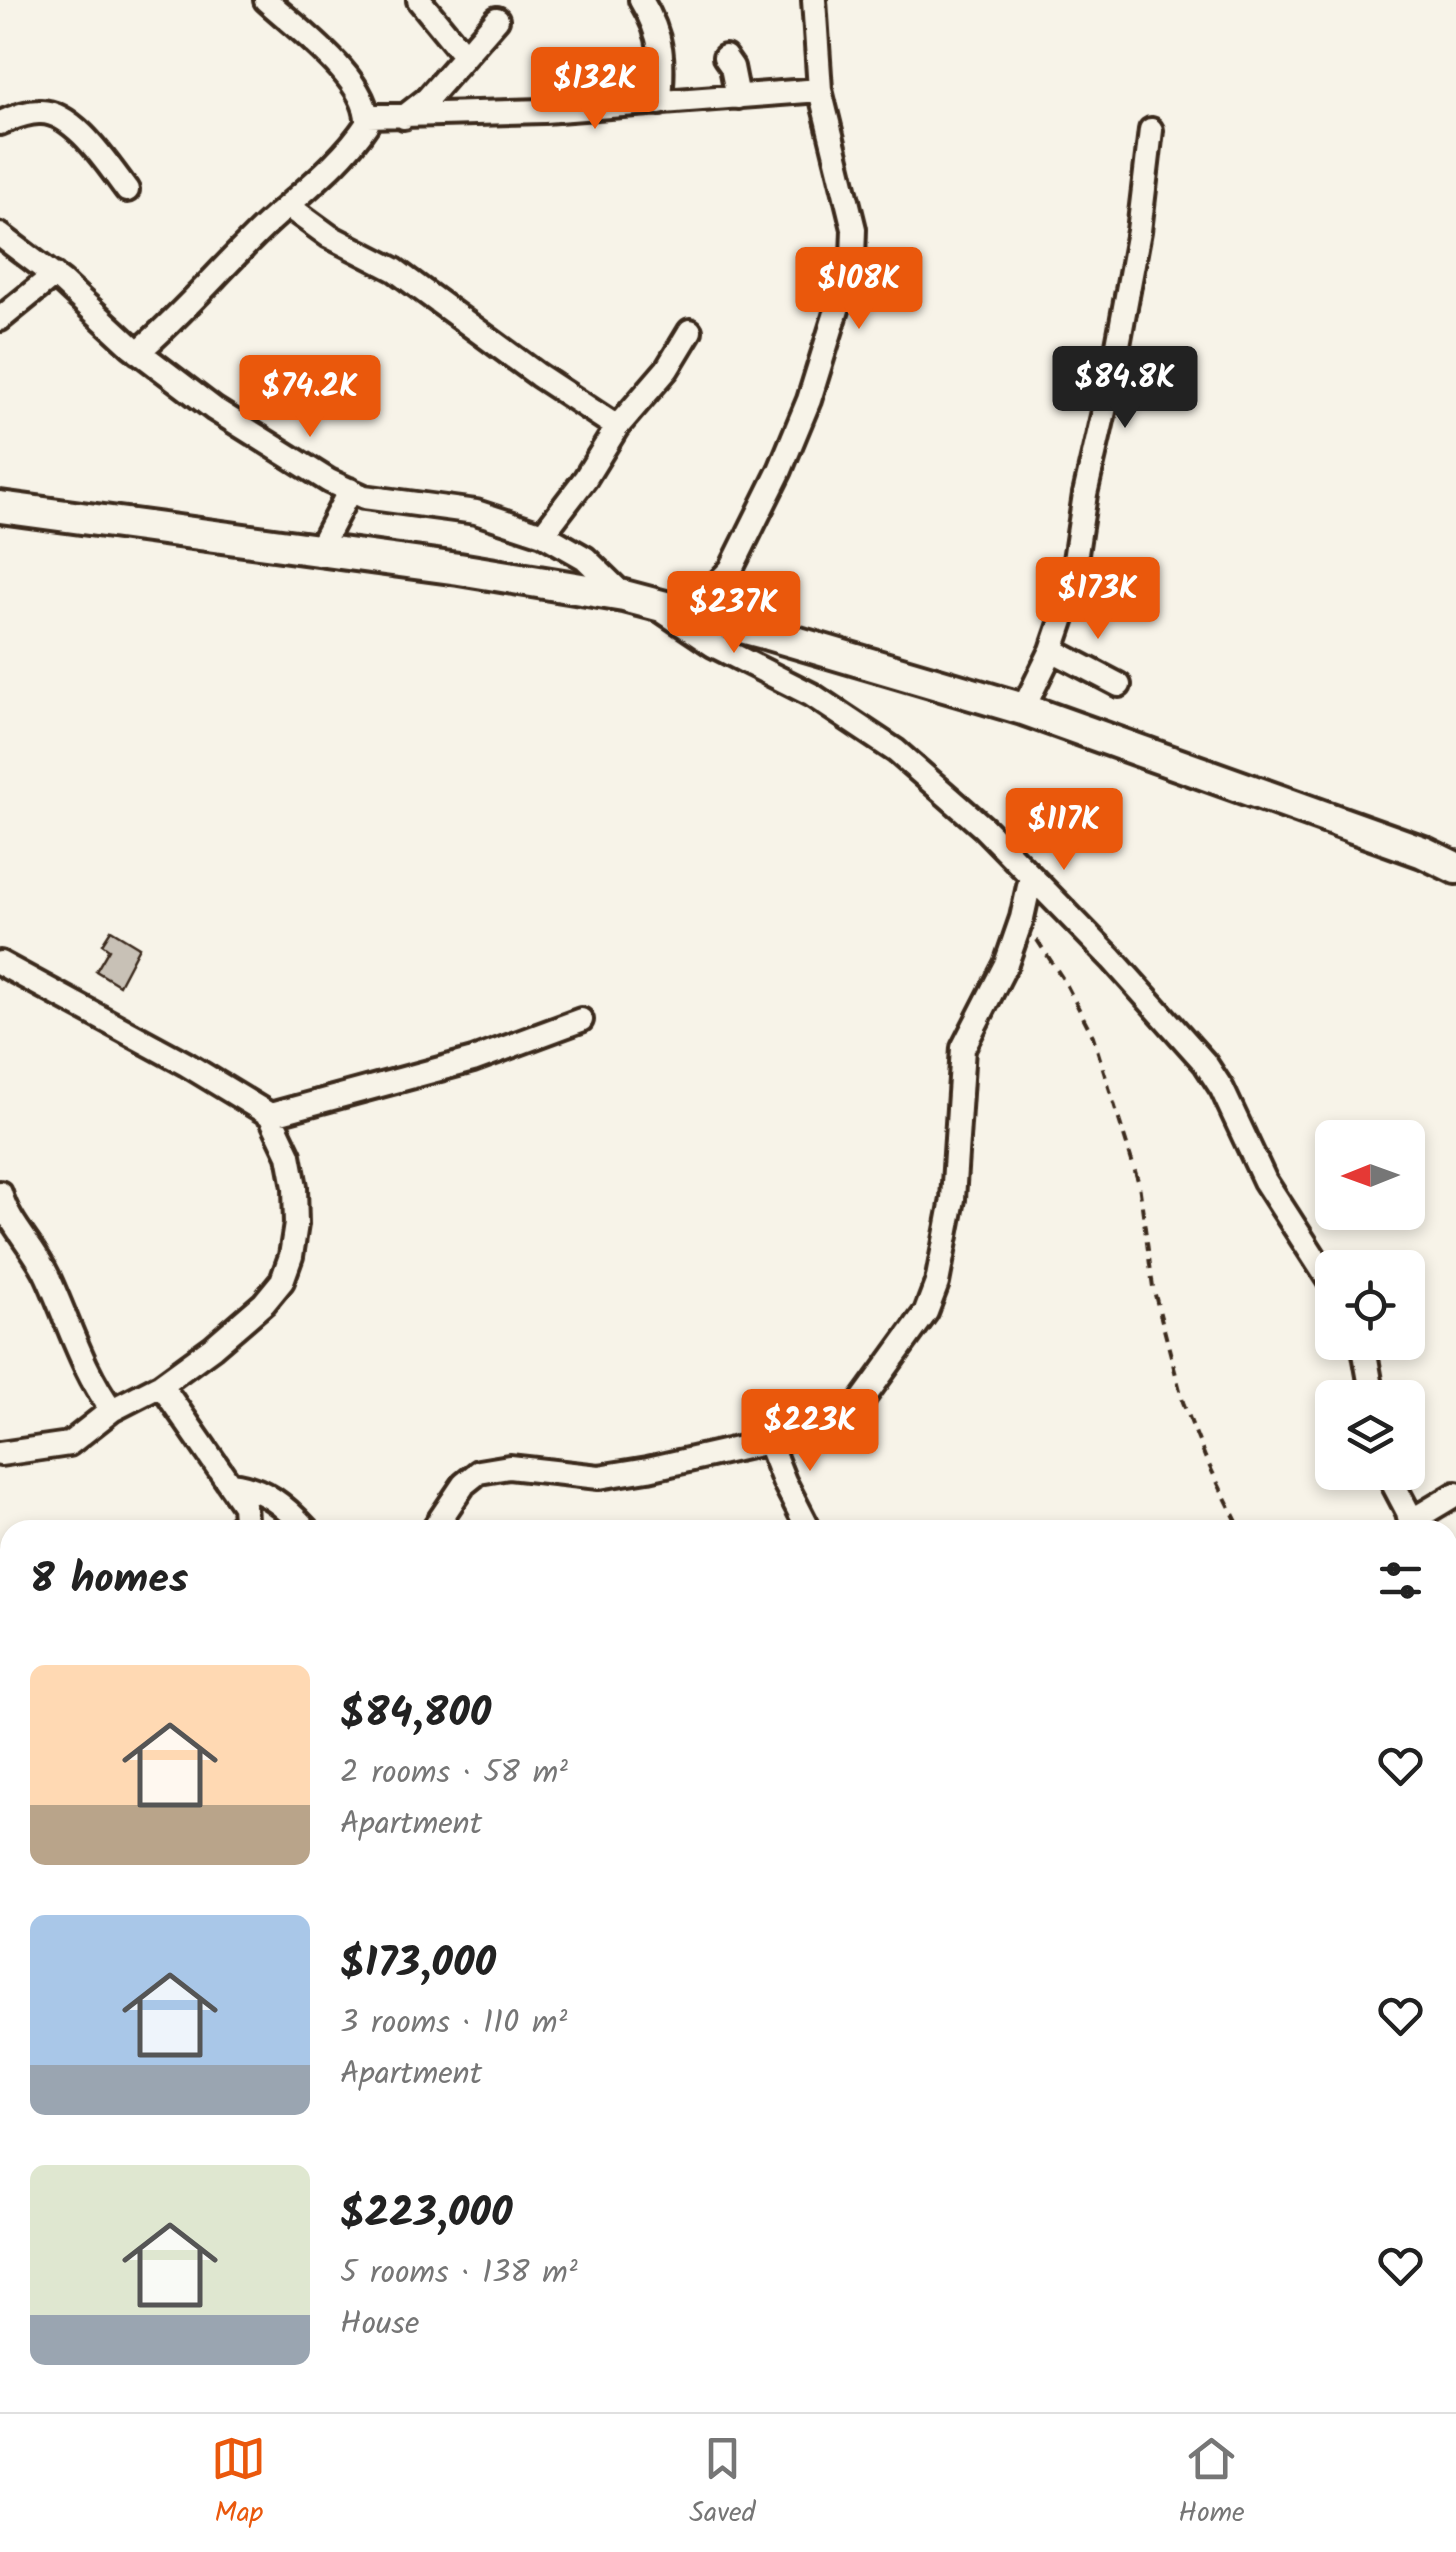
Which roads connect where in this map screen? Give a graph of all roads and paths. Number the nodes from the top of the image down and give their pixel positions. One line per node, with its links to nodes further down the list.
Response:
1 (266, 0): 11 (street)
2 (419, 0): 6 (street)
3 (641, 0): 10 (street)
4 (814, 0): 8 (street)
5 (497, 19): 6 (street)
6 (464, 55): 12 (street)
7 (725, 58): 9 (street)
8 (820, 90): 9 (street); 28 (street)
9 (738, 97): 10 (street)
10 (660, 102): 12 (street)
11 (368, 116): 12 (street); 16 (street)
12 (404, 117)
13 (0, 123): 15 (street)
14 (1151, 130): 29 (street)
15 (126, 190)
16 (288, 206): 21 (street); 22 (street)
17 (0, 235): 18 (street)
18 (54, 275): 19 (street); 21 (street)
19 (0, 319)
20 (690, 331): 22 (street)
21 (138, 352): 23 (street)
22 (617, 427): 25 (street)
23 (350, 490): 25 (street); 26 (street)
24 (0, 507): 26 (street)
25 (543, 534): 27 (street)
26 (319, 550): 27 (street)
27 (638, 600): 28 (street); 33 (street)
28 (688, 613): 31 (street)
29 (1052, 650): 30 (street); 31 (street)
30 (1119, 686)
31 (1023, 709): 32 (street)
32 (1456, 868)
33 (1031, 877): 34 (street); 39 (street)
34 (1022, 918): 42 (street); 51 (path)
35 (0, 964): 37 (street)
36 (581, 1020): 37 (street)
37 (270, 1115): 40 (street)
38 (0, 1193): 41 (street)
39 (1315, 1258)
40 (161, 1384): 41 (street); 44 (street)
41 (112, 1410): 43 (street)
42 (770, 1443): 49 (street); 50 (street)
43 (0, 1454)
44 (230, 1484): 47 (street); 48 (street)
45 (1395, 1490): 52 (street)
46 (1456, 1494): 53 (street)
47 (244, 1520)
48 (297, 1520)
49 (440, 1520)
50 (804, 1520)
51 (1236, 1520)
52 (1409, 1520)
53 (1420, 1520)

